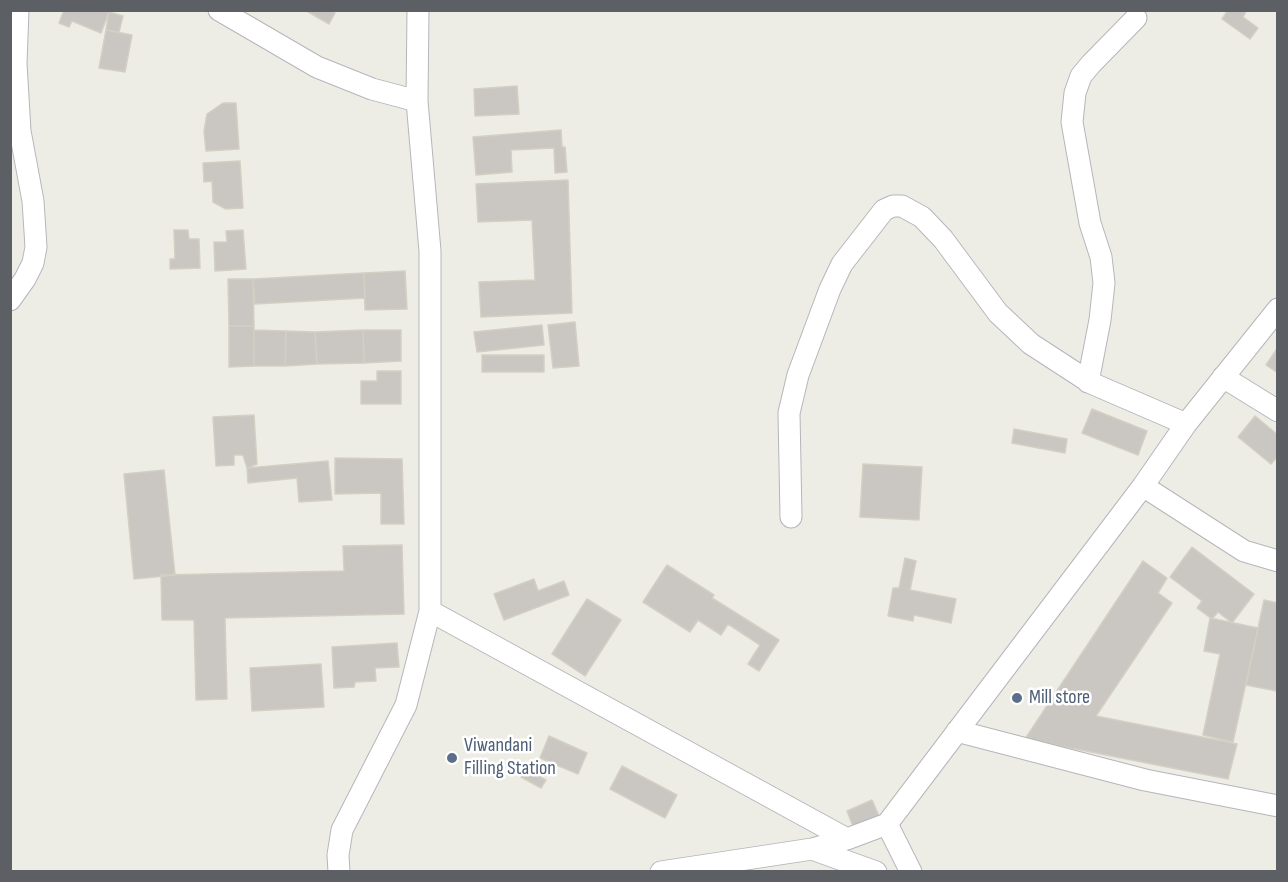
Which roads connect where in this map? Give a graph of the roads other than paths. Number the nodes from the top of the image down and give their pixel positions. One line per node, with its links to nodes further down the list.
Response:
1 (18, 10): 6 (street)
2 (219, 10): 5 (street)
3 (418, 10): 5 (street)
4 (1136, 18): 10 (street)
5 (417, 101): 16 (street)
6 (15, 111): 7 (street)
7 (10, 300)
8 (1278, 309): 9 (street)
9 (1223, 377): 11 (street); 12 (street)
10 (1088, 382): 12 (street); 14 (street)
11 (1278, 411)
12 (1186, 424): 13 (street)
13 (1143, 486): 15 (street); 17 (street)
14 (791, 517)
15 (1278, 561)
16 (430, 611): 20 (street); 22 (street)
17 (957, 731): 18 (street); 19 (street)
18 (1278, 806)
19 (887, 824): 20 (street); 25 (street)
20 (847, 839): 21 (street)
21 (812, 849): 23 (street); 24 (street)
22 (339, 872)
23 (661, 872)
24 (876, 872)
25 (911, 872)

